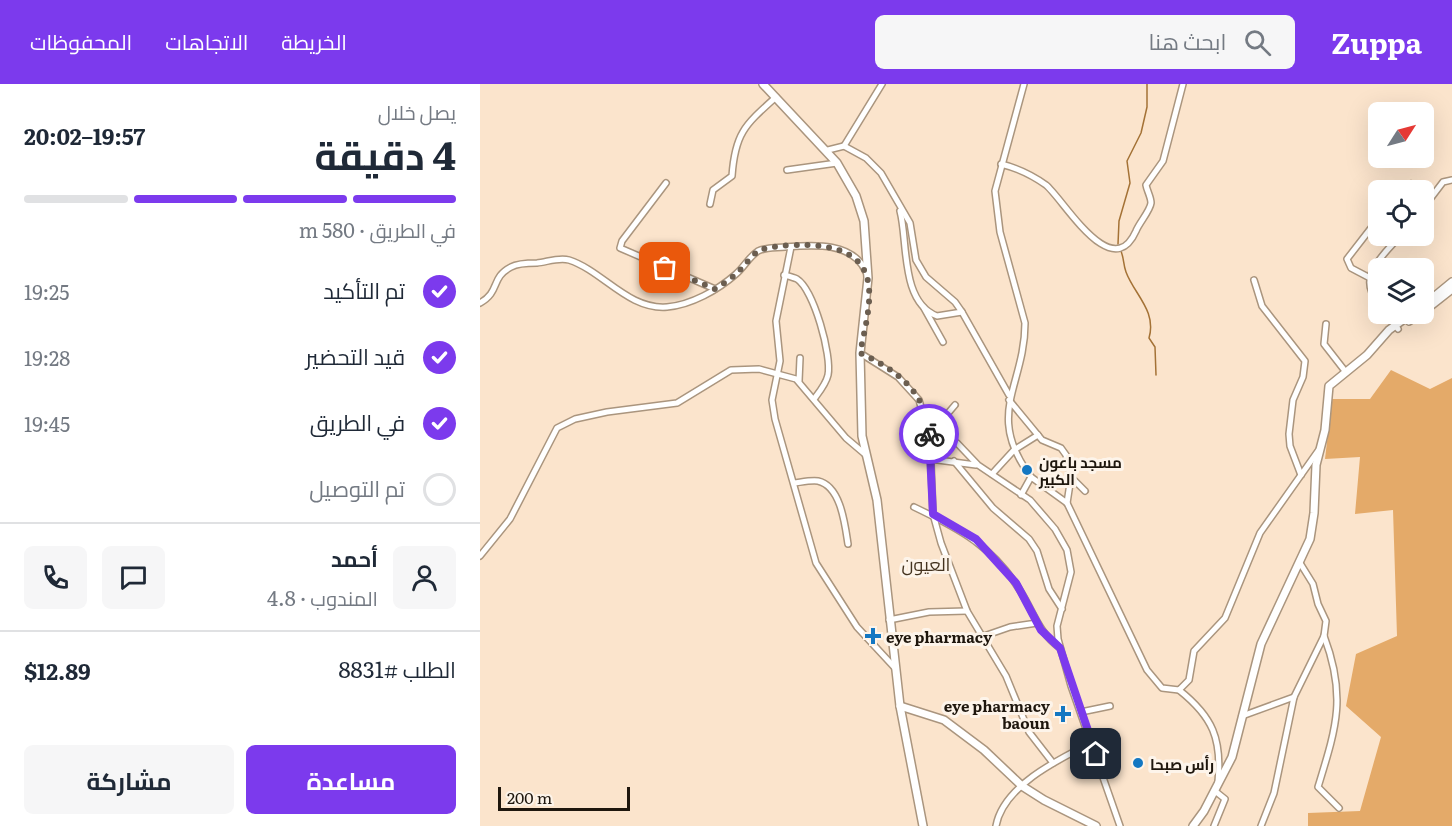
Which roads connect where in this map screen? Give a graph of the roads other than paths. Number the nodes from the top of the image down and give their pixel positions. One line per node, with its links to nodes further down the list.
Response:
1 (764, 84): 5 (street)
2 (882, 84): 6 (street)
3 (1024, 84): 9 (street)
4 (1183, 84): 9 (street)
5 (776, 97): 7 (street); 14 (street)
6 (844, 146): 7 (street); 15 (street)
7 (828, 150): 8 (street)
8 (837, 163): 10 (street); 22 (street)
9 (1000, 164): 42 (street)
10 (787, 170)
11 (1452, 180): 13 (street)
12 (666, 183): 25 (street)
13 (1434, 194)
14 (710, 204)
15 (899, 206): 27 (street); 30 (street)
16 (1368, 232): 21 (street)
17 (1392, 246): 19 (street)
18 (791, 247): 20 (street); 22 (street); 25 (street)
19 (1382, 258)
20 (784, 275): 40 (street); 43 (street)
21 (1368, 277)
22 (868, 278): 37 (street)
23 (1254, 280): 54 (street)
24 (1451, 288): 26 (street); 28 (street)
25 (715, 289): 29 (street)
26 (1434, 299)
27 (921, 301): 30 (street); 36 (street)
28 (1434, 302)
29 (480, 303)
30 (962, 312): 42 (street)
31 (1326, 324): 39 (street)
32 (1395, 324): 35 (street)
33 (1400, 324): 35 (street)
34 (1402, 324): 35 (street)
35 (1397, 327): 39 (street)
36 (943, 342)
37 (860, 353): 45 (street); 49 (street)
38 (800, 358): 41 (street)
39 (1345, 371): 48 (street)
40 (779, 373): 41 (street); 57 (street); 64 (street)
41 (799, 381): 43 (street)
42 (1009, 397): 46 (street); 47 (street)
43 (814, 399): 49 (street)
44 (955, 405): 45 (street)
45 (929, 430): 50 (street); 52 (street)
46 (1038, 435): 47 (street); 56 (street)
47 (1014, 450): 53 (street); 55 (street)
48 (1318, 451): 54 (street); 65 (street)
49 (868, 457): 68 (street)
50 (930, 459): 51 (street); 62 (street)
51 (954, 462): 52 (street); 66 (street)
52 (978, 465): 53 (street)
53 (992, 474): 59 (street)
54 (1301, 475): 74 (street)
55 (1031, 477): 59 (street); 60 (street)
56 (1071, 477): 58 (street); 60 (street)
57 (794, 483): 63 (street); 73 (street)
58 (1085, 491)
59 (1021, 495): 66 (street)
60 (1067, 503): 74 (street)
61 (914, 507): 62 (street)
62 (933, 514): 67 (street); 69 (street)
63 (848, 544)
64 (480, 556)
65 (1300, 563): 71 (street); 79 (street)
66 (1062, 609): 72 (street)
67 (967, 611): 68 (street); 70 (street)
68 (890, 620): 73 (street)
69 (1037, 623): 70 (street); 72 (street)
70 (984, 636): 81 (street)
71 (1324, 636): 75 (street); 84 (street)
72 (1060, 648): 78 (street)
73 (895, 668): 76 (street)
74 (1179, 690): 83 (street)
75 (1294, 697): 79 (street); 91 (street)
76 (900, 706): 82 (street); 85 (street)
77 (1110, 706): 78 (street)
78 (1081, 712): 80 (street)
79 (1242, 716): 83 (street)
80 (1091, 743): 81 (street); 88 (street)
81 (1053, 763): 82 (street)
82 (1022, 786): 86 (street); 87 (street)
83 (1217, 788): 89 (street); 90 (street)
84 (1339, 808)
85 (923, 826)
86 (996, 826)
87 (1096, 826)
88 (1120, 826)
89 (1193, 826)
90 (1214, 826)
91 (1261, 826)

